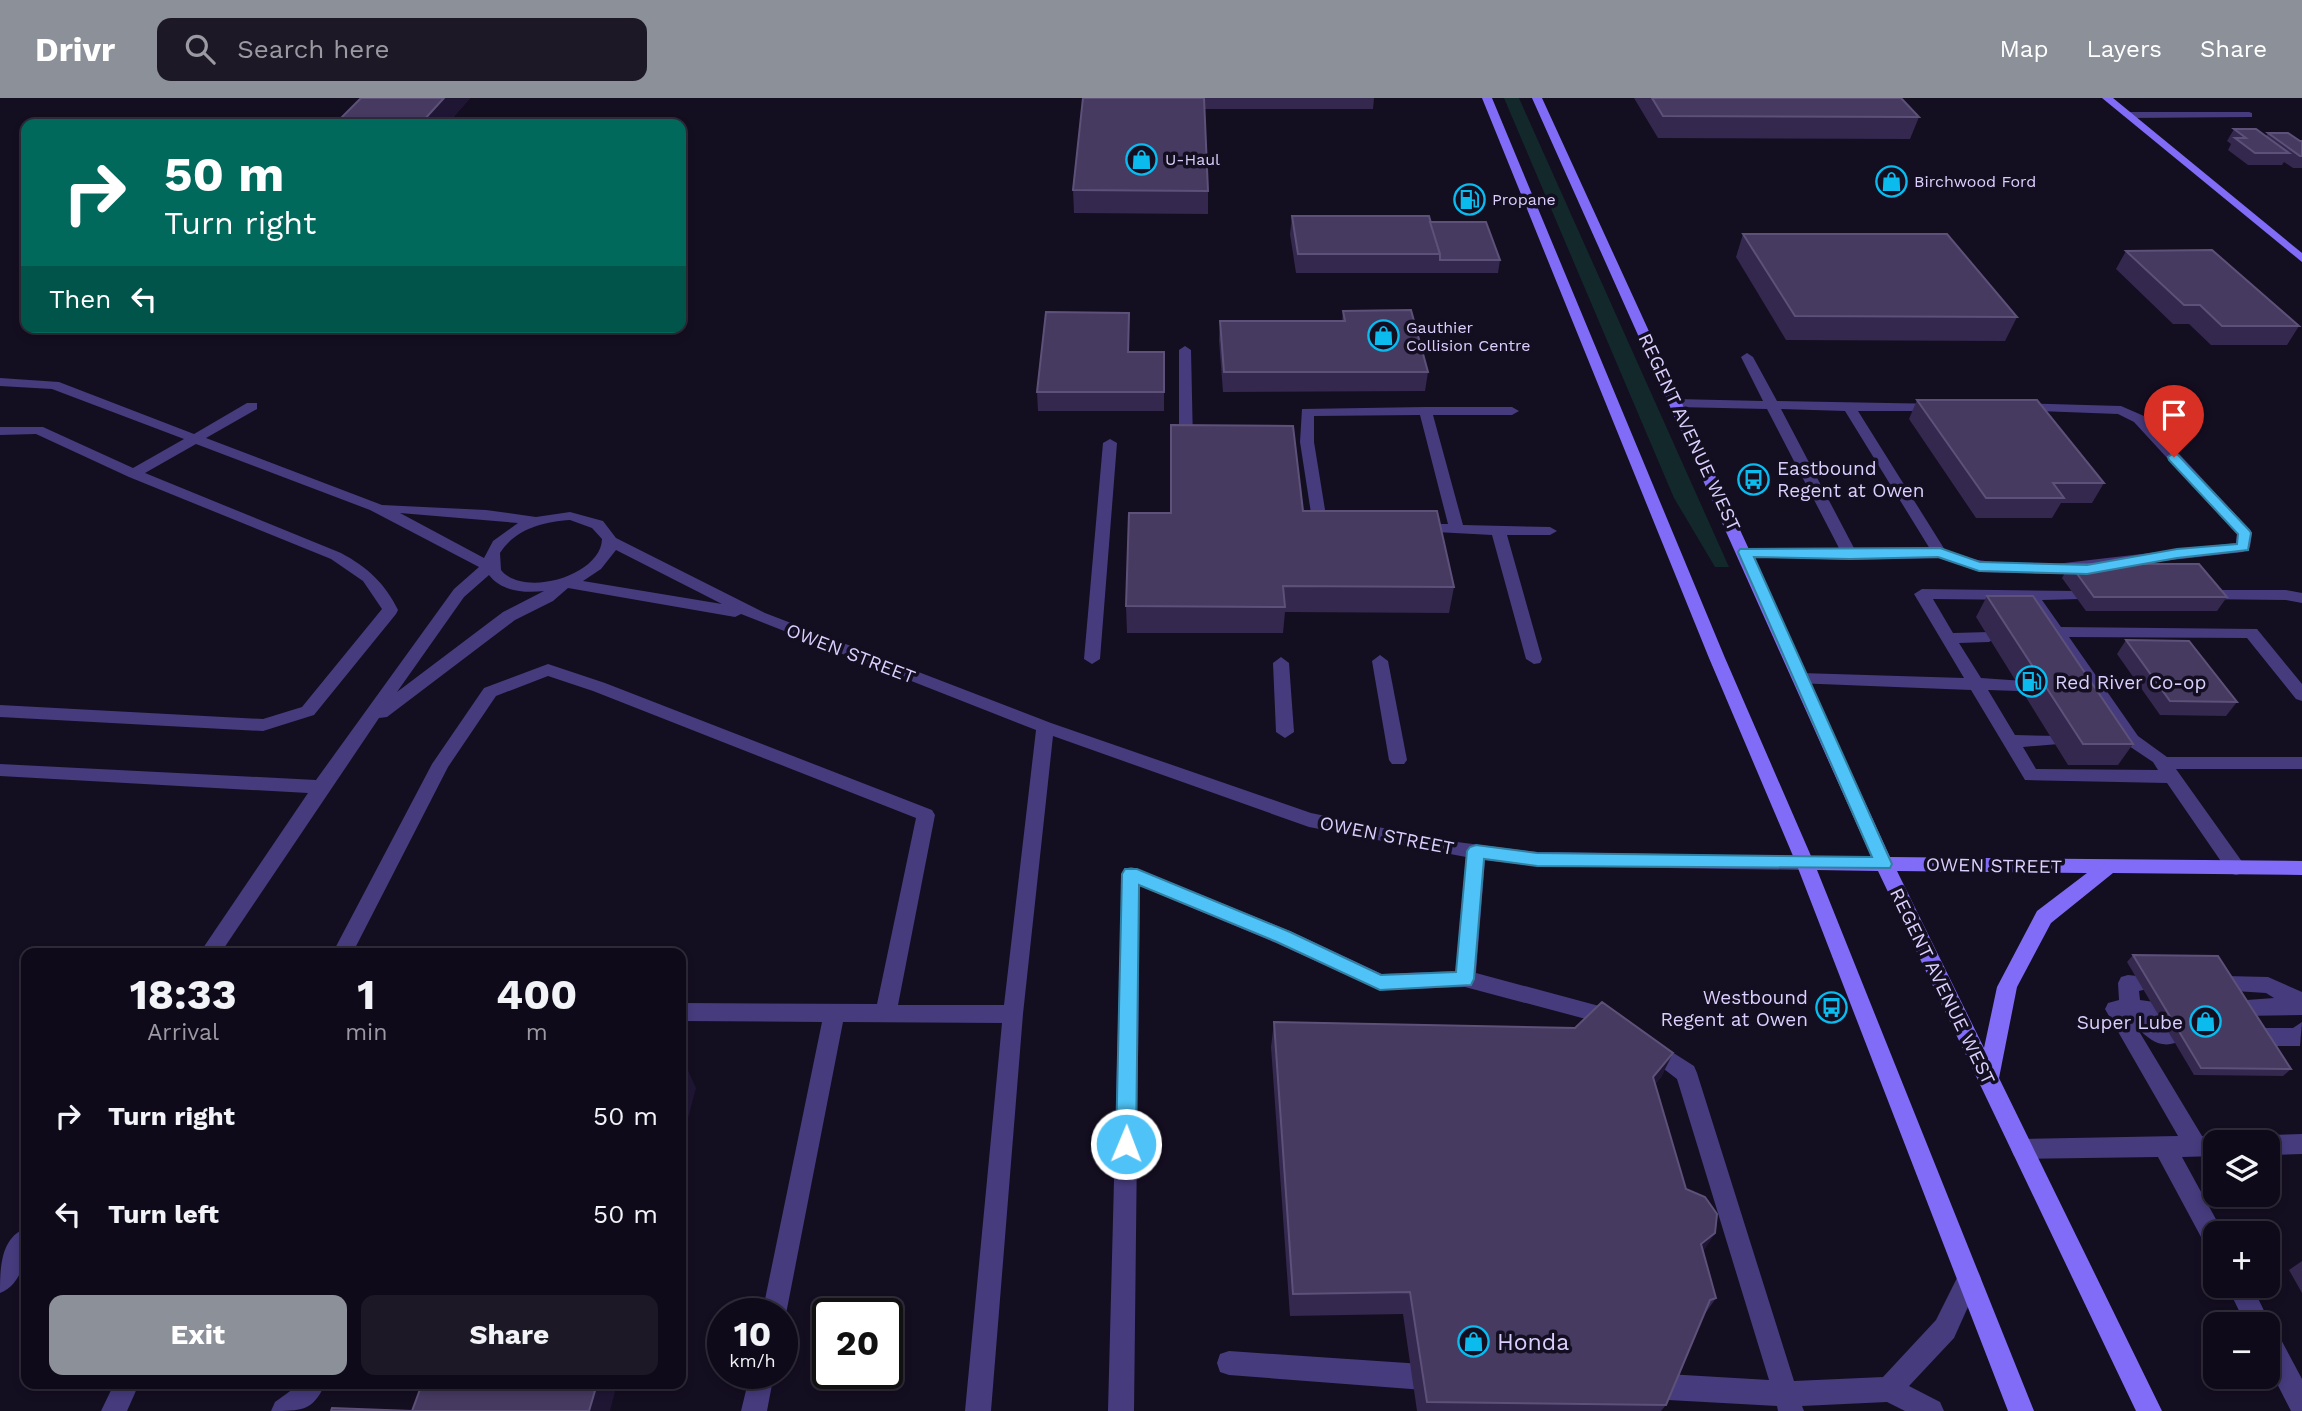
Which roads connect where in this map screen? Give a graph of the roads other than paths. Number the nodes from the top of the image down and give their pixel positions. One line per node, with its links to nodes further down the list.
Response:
1 (1487, 98): 69 (main road)
2 (1537, 98): 10 (main road, REGENT AVENUE WEST)
3 (2108, 98): 4 (main road)
4 (2128, 115): 5 (street); 6 (main road)
5 (2249, 115)
6 (2302, 259)
7 (1185, 350): 21 (street)
8 (1747, 357): 11 (street)
9 (0, 382): 19 (street)
10 (1676, 403): 11 (street); 31 (main road, REGENT AVENUE WEST)
11 (1773, 405): 13 (street); 33 (street)
12 (252, 406): 19 (street)
13 (1849, 407): 14 (street); 32 (street)
14 (1957, 407)
15 (1997, 407): 32 (street)
16 (1425, 411): 17 (street); 25 (street); 27 (street)
17 (1512, 411)
18 (0, 431): 22 (street)
19 (198, 439): 22 (street); 23 (street)
20 (1110, 443): 45 (street)
21 (1186, 443)
22 (134, 474): 55 (street)
23 (375, 507): 24 (street); 34 (street)
24 (536, 521): 30 (street, OWEN STREET); 34 (street, OWEN STREET)
25 (1345, 526)
26 (1436, 528): 27 (street)
27 (1457, 529): 28 (street)
28 (1498, 531): 29 (street); 46 (street)
29 (1550, 531)
30 (610, 541): 35 (street); 40 (street, OWEN STREET)
31 (1745, 552): 33 (street); 49 (main road, REGENT AVENUE WEST)
32 (1940, 552): 33 (street)
33 (1850, 555)
34 (490, 566): 35 (street); 56 (street, OWEN STREET)
35 (565, 583): 40 (street); 56 (street)
36 (2031, 595): 37 (street); 41 (street); 42 (street)
37 (2074, 595)
38 (2203, 595): 39 (street)
39 (2302, 598)
40 (759, 617): 57 (street, OWEN STREET)
41 (2058, 635): 44 (street); 53 (street); 54 (street)
42 (1948, 638): 43 (street); 50 (street)
43 (1989, 638)
44 (2035, 638)
45 (1092, 659)
46 (1534, 659)
47 (1380, 661): 63 (street)
48 (1281, 663): 58 (street)
49 (1801, 679): 50 (street); 70 (main road, REGENT AVENUE WEST)
50 (1976, 684): 51 (street); 62 (street)
51 (2018, 685)
52 (2075, 685): 53 (street)
53 (2094, 685): 61 (street)
54 (2302, 695)
55 (0, 711)
56 (365, 726): 67 (street, OWEN STREET)
57 (1045, 727): 68 (street, OWEN STREET); 86 (street)
58 (1285, 732)
59 (2053, 740): 62 (street)
60 (2112, 740): 61 (street)
61 (2132, 740): 66 (street)
62 (2011, 741): 66 (street)
63 (1398, 760)
64 (2302, 763): 66 (street)
65 (0, 770): 67 (street)
66 (2168, 770): 72 (street)
67 (321, 787): 74 (street, OWEN STREET)
68 (1476, 851): 69 (street, OWEN STREET); 76 (street)
69 (1805, 863): 70 (main road, OWEN STREET); 99 (main road)
70 (1884, 864): 71 (main road, OWEN STREET); 90 (main road, REGENT AVENUE WEST)
71 (2108, 867): 72 (main road, OWEN STREET); 90 (main road)
72 (2236, 868): 73 (main road, OWEN STREET)
73 (2300, 872)
74 (213, 948)
75 (345, 948): 85 (street)
76 (1465, 979): 110 (street); 116 (street)
77 (2140, 984): 81 (street)
78 (2226, 984): 79 (street)
79 (2302, 1004): 80 (street)
80 (2240, 1007)
81 (2130, 1009): 82 (street); 88 (street); 91 (street)
82 (2155, 1009)
83 (686, 1012): 84 (street)
84 (834, 1013): 85 (street); 101 (street)
85 (886, 1013): 86 (street)
86 (1013, 1014): 115 (street)
87 (2302, 1031): 89 (street)
88 (2171, 1036)
89 (2259, 1037)
90 (1988, 1079): 96 (main road, REGENT AVENUE WEST)
91 (2203, 1141)
92 (2302, 1144): 93 (street)
93 (2280, 1145)
94 (2164, 1146): 95 (street); 96 (street); 97 (street)
95 (2203, 1146)
96 (2022, 1149): 119 (main road, REGENT AVENUE WEST)
97 (2205, 1221)
98 (21, 1248): 100 (street)
99 (1969, 1278): 109 (street); 118 (main road)
100 (0, 1281)
101 (777, 1298)
102 (1229, 1363): 104 (street)
103 (2280, 1364): 111 (street)
104 (1466, 1379)
105 (1627, 1385): 110 (street)
106 (125, 1389): 112 (street)
107 (311, 1389): 113 (street)
108 (759, 1389): 114 (street)
109 (1889, 1389): 110 (street); 117 (street)
110 (1788, 1402)
111 (2302, 1405)
112 (114, 1411)
113 (284, 1411)
114 (754, 1411)
115 (978, 1411)
116 (1121, 1411)
117 (1931, 1411)
118 (2021, 1411)
119 (2148, 1411)

